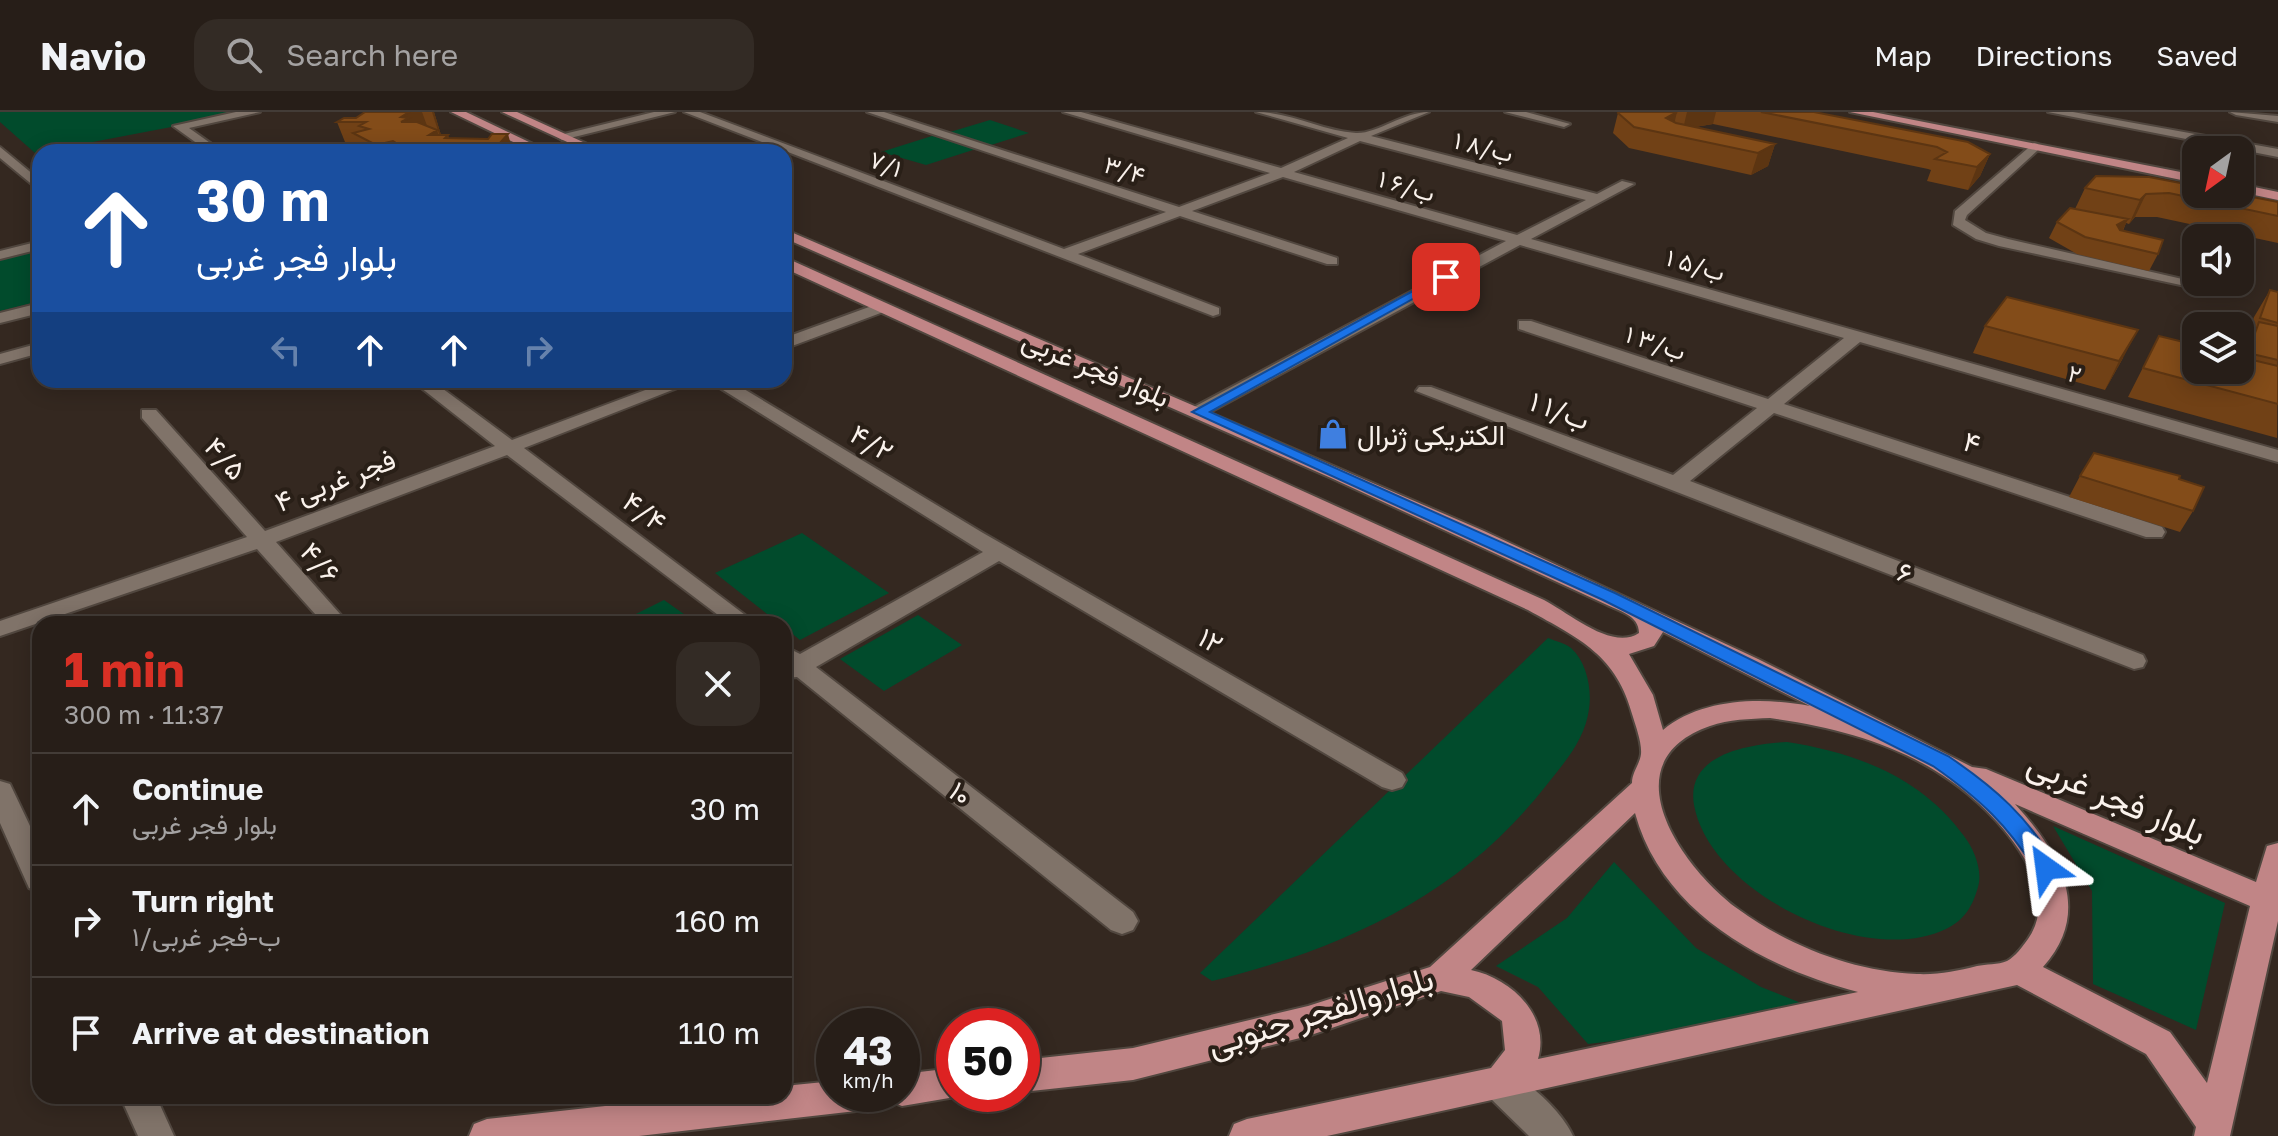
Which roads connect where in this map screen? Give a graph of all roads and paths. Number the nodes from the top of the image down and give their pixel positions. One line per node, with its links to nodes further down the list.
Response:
1 (254, 112): 21 (street)
2 (457, 112): 22 (main road)
3 (508, 112): 19 (main road)
4 (669, 112): 19 (street)
5 (690, 112): 24 (street, ۷/۱)
6 (873, 112): 37 (street, ۳/۴)
7 (1069, 112): 30 (street, ۱ ب/۶)
8 (1262, 112): 20 (street, ۱ ب/۸)
9 (1423, 112): 20 (street)
10 (1511, 112): 18 (street)
11 (1856, 112): 25 (main road)
12 (1922, 112): 26 (main road)
13 (2054, 112): 17 (street)
14 (2115, 112): 17 (street)
15 (2236, 112): 16 (street)
16 (2278, 119)
17 (2104, 121): 29 (street)
18 (1564, 124)
19 (562, 136): 23 (main road)
20 (1359, 137): 30 (street); 36 (street, ۱ ب/۸)
21 (205, 144)
22 (527, 144)
23 (580, 144)
24 (775, 144)
25 (2034, 147): 31 (main road); 45 (street)
26 (2118, 149)
27 (0, 151): 32 (street)
28 (792, 151): 41 (street, ۷/۱)
29 (2278, 153)
30 (1282, 173): 37 (street); 39 (street, ۱ ب/۶)
31 (2182, 176)
32 (32, 180)
33 (1627, 184): 36 (street)
34 (2254, 191): 35 (main road)
35 (2278, 196)
36 (1599, 199): 39 (street)
37 (1181, 211): 41 (street); 43 (street, ۳/۴)
38 (792, 236): 60 (main road, بلوار فجر غربی)
39 (1520, 239): 51 (street, ۱ ب/۵); 60 (street)
40 (32, 247): 42 (street)
41 (1065, 254): 48 (street, ۷/۱)
42 (0, 255)
43 (1332, 261)
44 (792, 266): 46 (main road, بلوار فجر غربی)
45 (2182, 283)
46 (880, 308): 52 (street); 74 (main road, بلوار فجر غربی)
47 (32, 310): 49 (street)
48 (1213, 311)
49 (0, 318)
50 (1525, 325): 59 (street, ۱ ب/۳)
51 (1858, 335): 59 (street); 63 (street, ۲)
52 (792, 341)
53 (32, 350): 54 (street)
54 (0, 359)
55 (431, 388): 62 (street, ۴/۴)
56 (668, 388): 62 (street, ۴ فجر غربی)
57 (729, 388): 67 (street, ۴/۲)
58 (1425, 391): 64 (street, ۱ ب/۱)
59 (1772, 405): 64 (street); 65 (street, ۴)
60 (1199, 412): 68 (main road, بلوار فجر غربی)
61 (149, 414): 66 (street, ۴/۵)
62 (509, 447): 66 (street, ۴ فجر غربی); 71 (street, ۴/۴)
63 (2278, 456)
64 (1676, 483): 75 (street, ۶)
65 (2154, 532)
66 (261, 540): 69 (street, ۴ فجر غربی); 70 (street, ۴/۶)
67 (999, 552): 76 (street); 81 (street, ۱۲)
68 (1641, 612): 74 (main road); 78 (main road, بلوار فجر غربی)
69 (38, 616)
70 (330, 616)
71 (734, 616)
72 (32, 618): 73 (street, ۴ فجر غربی)
73 (0, 629)
74 (1607, 645): 79 (main road, بلوار فجر غربی)
75 (2134, 661)
76 (792, 662)
77 (792, 666): 87 (street, ۱۰)
78 (1884, 733): 79 (main road); 80 (main road)
79 (1654, 753): 82 (main road)
80 (1941, 761): 86 (main road, بلوار فجر غربی); 88 (main road)
81 (1392, 780)
82 (1644, 788): 89 (main road, بلواروالفجر جنوبی); 90 (main road)
83 (0, 791): 85 (street)
84 (2278, 854): 86 (main road)
85 (32, 863)
86 (2265, 899): 97 (main road)
87 (1122, 921)
88 (2019, 970): 90 (main road); 97 (main road)
89 (1441, 977): 91 (main road, بلواروالفجر جنوبی); 92 (main road)
90 (1931, 991): 92 (main road)
91 (1040, 1074)
92 (1500, 1084): 100 (main road); 101 (street)
93 (816, 1099): 94 (main road)
94 (792, 1102)
95 (142, 1104): 98 (street)
96 (775, 1104): 99 (main road)
97 (2214, 1130)
98 (156, 1136)
99 (487, 1136)
100 (1247, 1136)
101 (1555, 1136)

